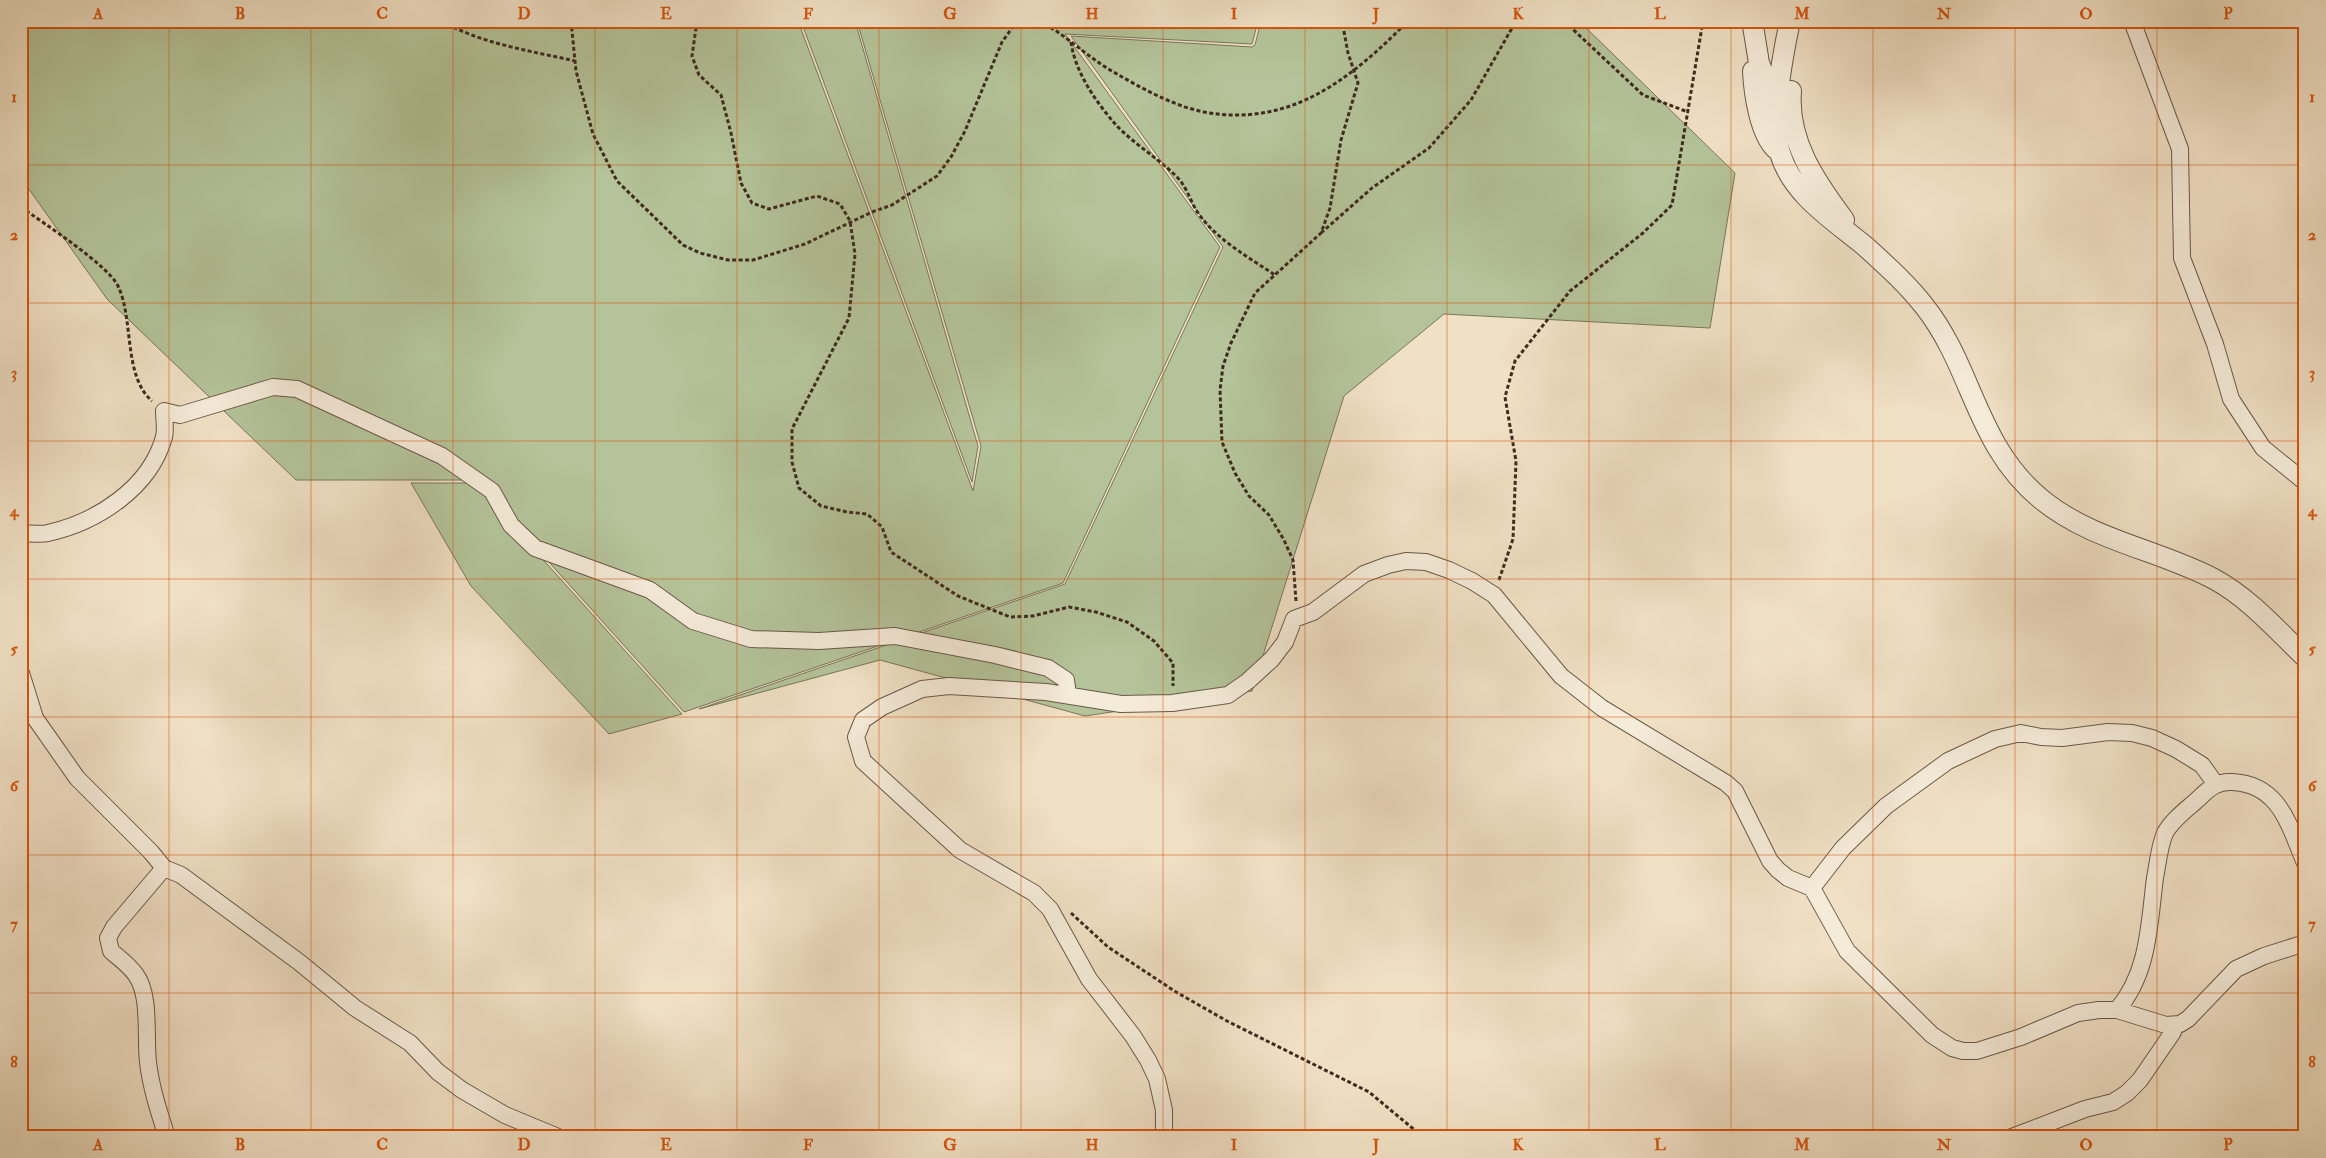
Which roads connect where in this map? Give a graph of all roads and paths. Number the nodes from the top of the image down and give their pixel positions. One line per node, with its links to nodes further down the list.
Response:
1 (442, 21): 16 (path)
2 (571, 21): 16 (path)
3 (697, 21): 22 (path)
4 (1018, 21): 22 (path)
5 (1039, 21): 15 (path)
6 (1342, 21): 17 (path)
7 (1408, 21): 17 (path)
8 (1516, 21): 23 (path)
9 (1564, 21): 18 (path)
10 (1703, 21): 18 (path)
11 (1790, 21): 19 (street)
12 (1794, 21): 19 (street)
13 (2132, 21): 27 (street)
14 (1753, 24): 19 (street)
15 (1070, 42): 17 (path); 25 (path)
16 (575, 61): 22 (path)
17 (1353, 72): 23 (path)
18 (1688, 112): 29 (path)
19 (1777, 112): 20 (street); 20 (street); 24 (street)
20 (1780, 154): 24 (street)
21 (21, 207): 26 (path)
22 (850, 222): 34 (path)
23 (1321, 233): 25 (path)
24 (1865, 247): 31 (street)
25 (1274, 275): 30 (path)
26 (164, 411): 28 (street); 33 (street)
27 (2305, 482)
28 (21, 533)
29 (1494, 595): 30 (street); 38 (street)
30 (1294, 619): 34 (street)
31 (2305, 656)
32 (21, 673): 37 (street)
33 (1068, 695): 34 (street); 39 (street)
34 (1172, 703)
35 (2215, 783): 36 (street); 38 (street); 41 (street)
36 (2305, 862)
37 (164, 868): 43 (street); 44 (street)
38 (1812, 888): 41 (street)
39 (1050, 909): 45 (street); 46 (path)
40 (2305, 943): 42 (street)
41 (2117, 1010): 42 (street)
42 (2173, 1026): 47 (street)
43 (166, 1137)
44 (558, 1137)
45 (1164, 1137)
46 (1423, 1137)
47 (2012, 1137)

